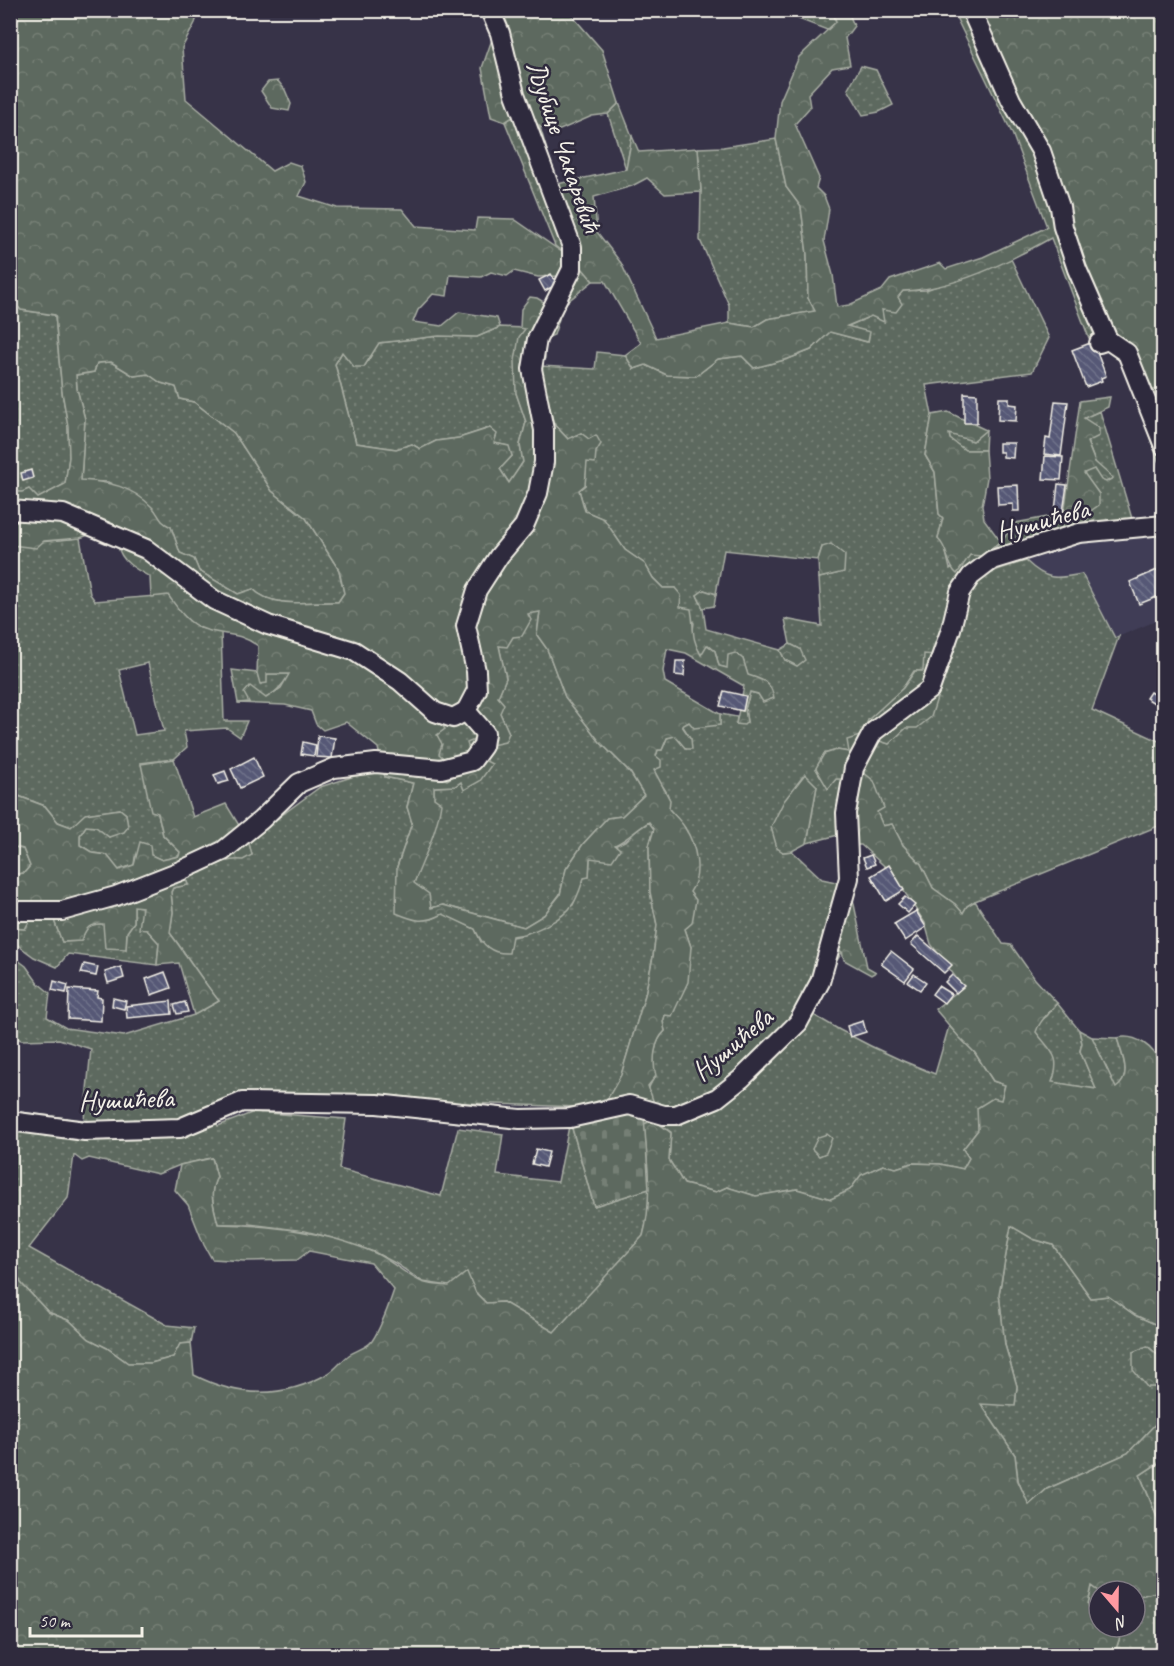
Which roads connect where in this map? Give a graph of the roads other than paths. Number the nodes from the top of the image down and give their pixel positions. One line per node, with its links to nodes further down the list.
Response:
1 (490, 10): 6 (street, Љубице Чакаревић)
2 (971, 10): 3 (street)
3 (1164, 446)
4 (10, 510): 6 (street)
5 (1164, 525): 8 (street, Нушићева)
6 (466, 711): 7 (street)
7 (10, 911)
8 (10, 1121)

